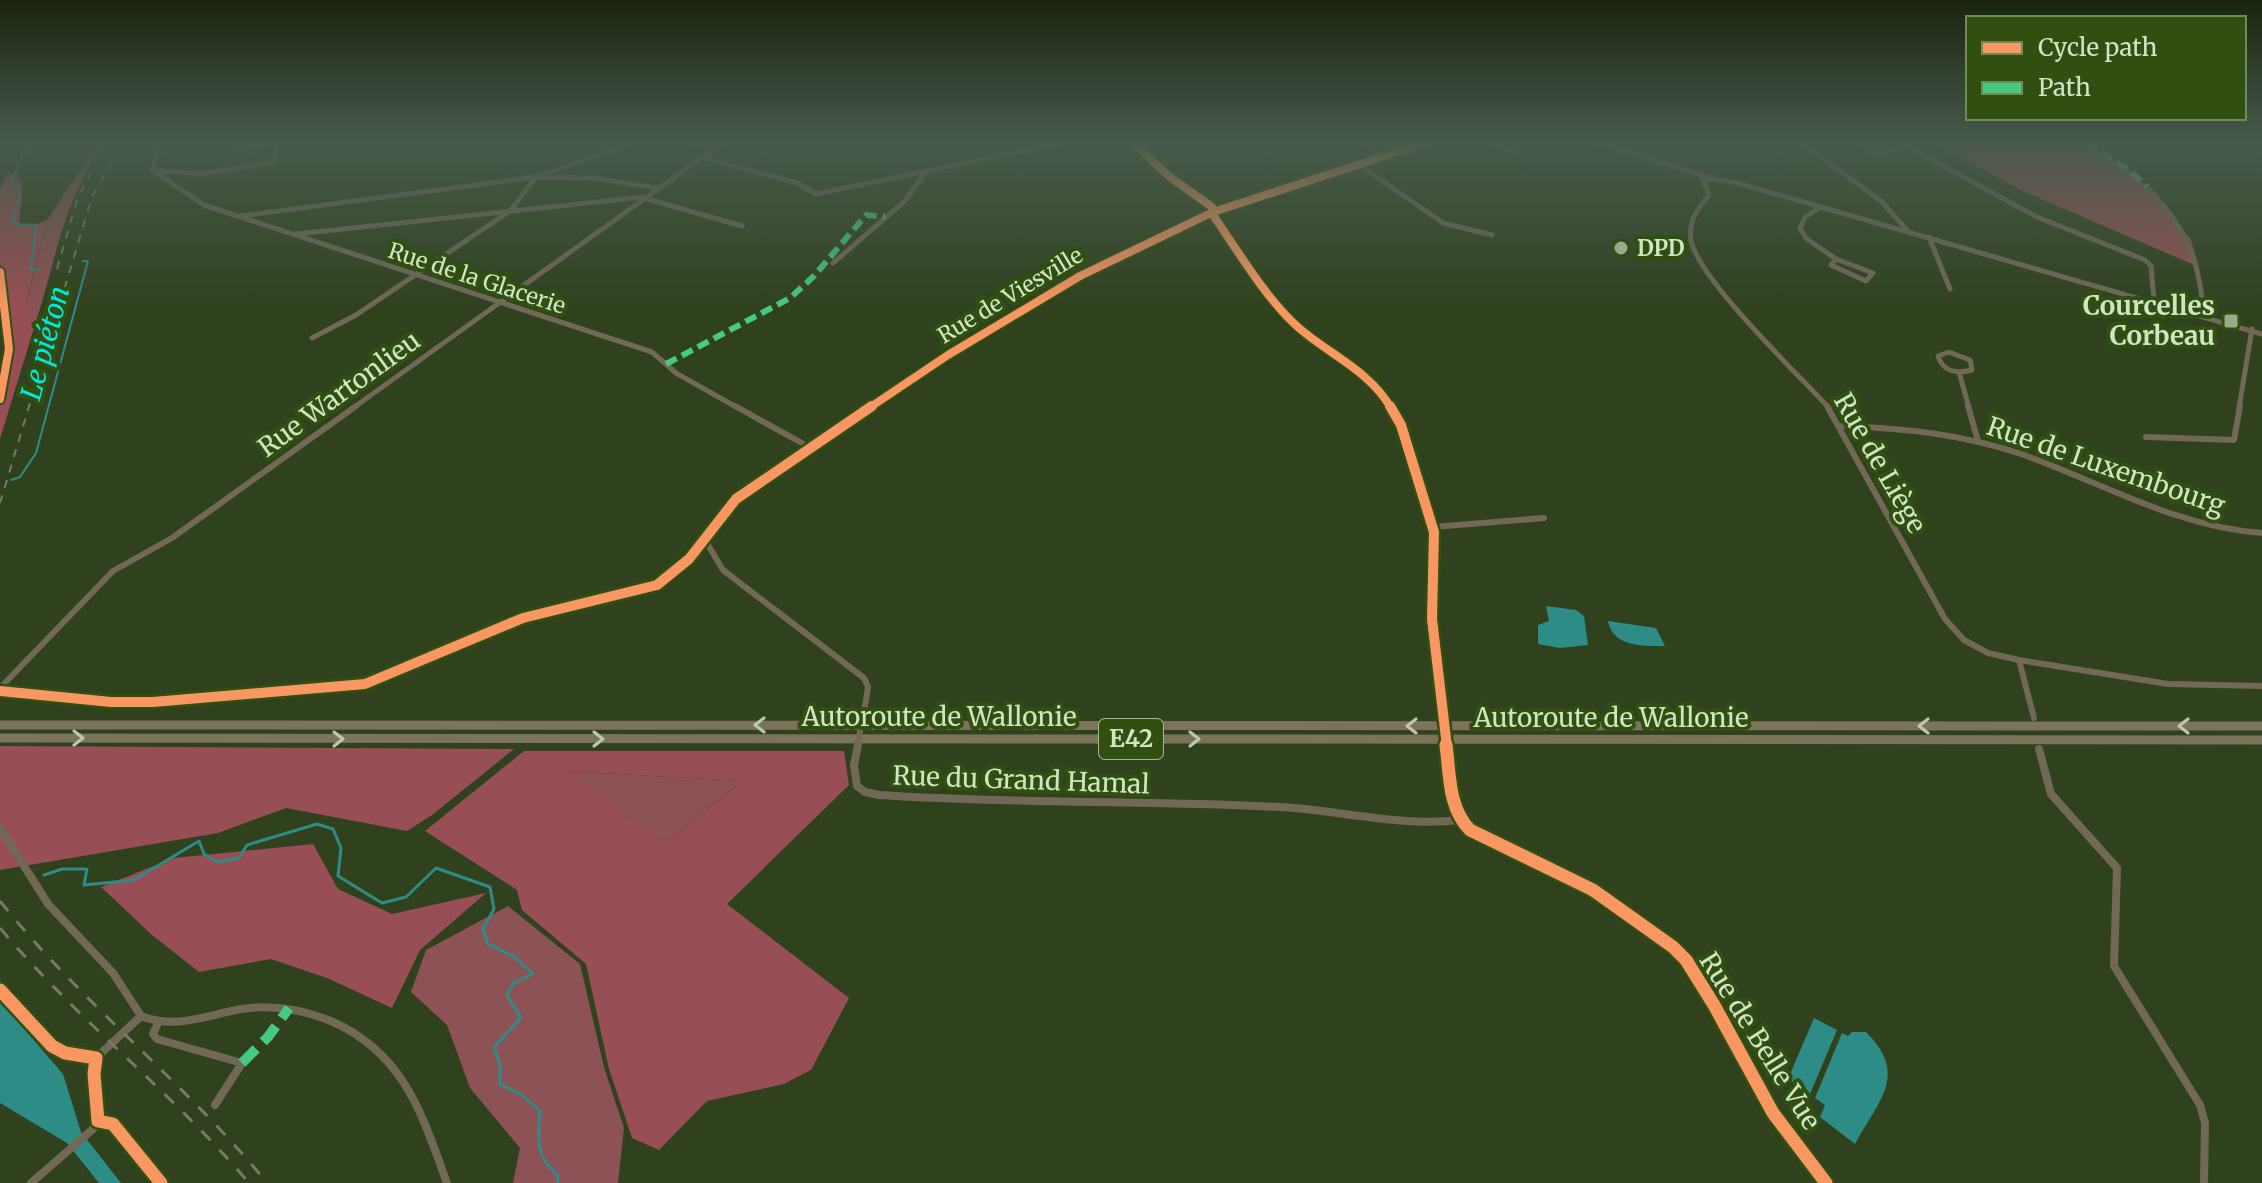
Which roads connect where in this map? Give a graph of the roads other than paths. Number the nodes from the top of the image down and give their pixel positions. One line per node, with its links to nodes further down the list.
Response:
1 (191, 198): 18 (street, Rue de la Glacerie)
2 (378, 198): 18 (street)
3 (520, 198): 16 (street)
4 (643, 198): 16 (street)
5 (645, 198): 19 (street); 29 (street, Rue Wartonlieu)
6 (907, 198): 25 (street)
7 (1200, 198): 17 (street)
8 (1255, 198): 17 (street, Rue de Viesville)
9 (1407, 198): 22 (street)
10 (1707, 198): 35 (street, Rue de Liège)
11 (1785, 198): 15 (street)
12 (1877, 198): 20 (street)
13 (2003, 198): 28 (street)
14 (2156, 198): 30 (street)
15 (1822, 207): 20 (street); 24 (street)
16 (510, 211): 21 (street); 26 (street)
17 (1213, 212): 38 (street, Rue de Viesville); 40 (street)
18 (238, 217): 21 (street, Rue de la Glacerie)
19 (742, 226)
20 (1907, 230): 23 (street)
21 (291, 234): 26 (street, Rue de la Glacerie)
22 (1492, 235)
23 (1929, 237): 27 (street); 28 (street)
24 (1836, 259): 24 (street)
25 (833, 263)
26 (416, 275): 29 (street, Rue de la Glacerie); 33 (street)
27 (1950, 289)
28 (2154, 300): 30 (street)
29 (499, 303): 38 (street, Rue de la Glacerie); 45 (street, Rue Wartonlieu)
30 (2204, 315): 31 (street)
31 (2252, 329): 32 (street); 36 (street)
32 (2262, 334)
33 (312, 338)
34 (1959, 372): 34 (street); 37 (street)
35 (1841, 426): 37 (street, Rue de Luxembourg); 43 (street, Rue de Liège)
36 (2146, 437)
37 (1978, 441): 41 (street, Rue de Luxembourg)
38 (809, 447): 42 (street, Rue de Viesville)
39 (1544, 518): 40 (street)
40 (1433, 527): 52 (street, bridge)
41 (2262, 533)
42 (705, 540): 45 (street, Rue de Viesville); 52 (street, Rue du Grand Hamal, bridge)
43 (2019, 660): 44 (street, Rue de Liège); 46 (street)
44 (2262, 686)
45 (0, 689)
46 (2034, 718)
47 (0, 725): 48 (highway, Autoroute de Wallonie / E42, one-way to 47)
48 (2262, 726)
49 (0, 738): 50 (highway, Autoroute de Wallonie / E42, one-way to 50)
50 (2262, 740)
51 (2039, 749): 60 (street)
52 (1460, 820): 59 (street, Rue de Belle Vue)
53 (0, 828): 54 (street)
54 (141, 1016): 55 (street); 57 (street)
55 (158, 1023): 56 (street); 58 (street)
56 (215, 1105)
57 (31, 1183)
58 (447, 1183)
59 (1826, 1183)
60 (2204, 1183)

